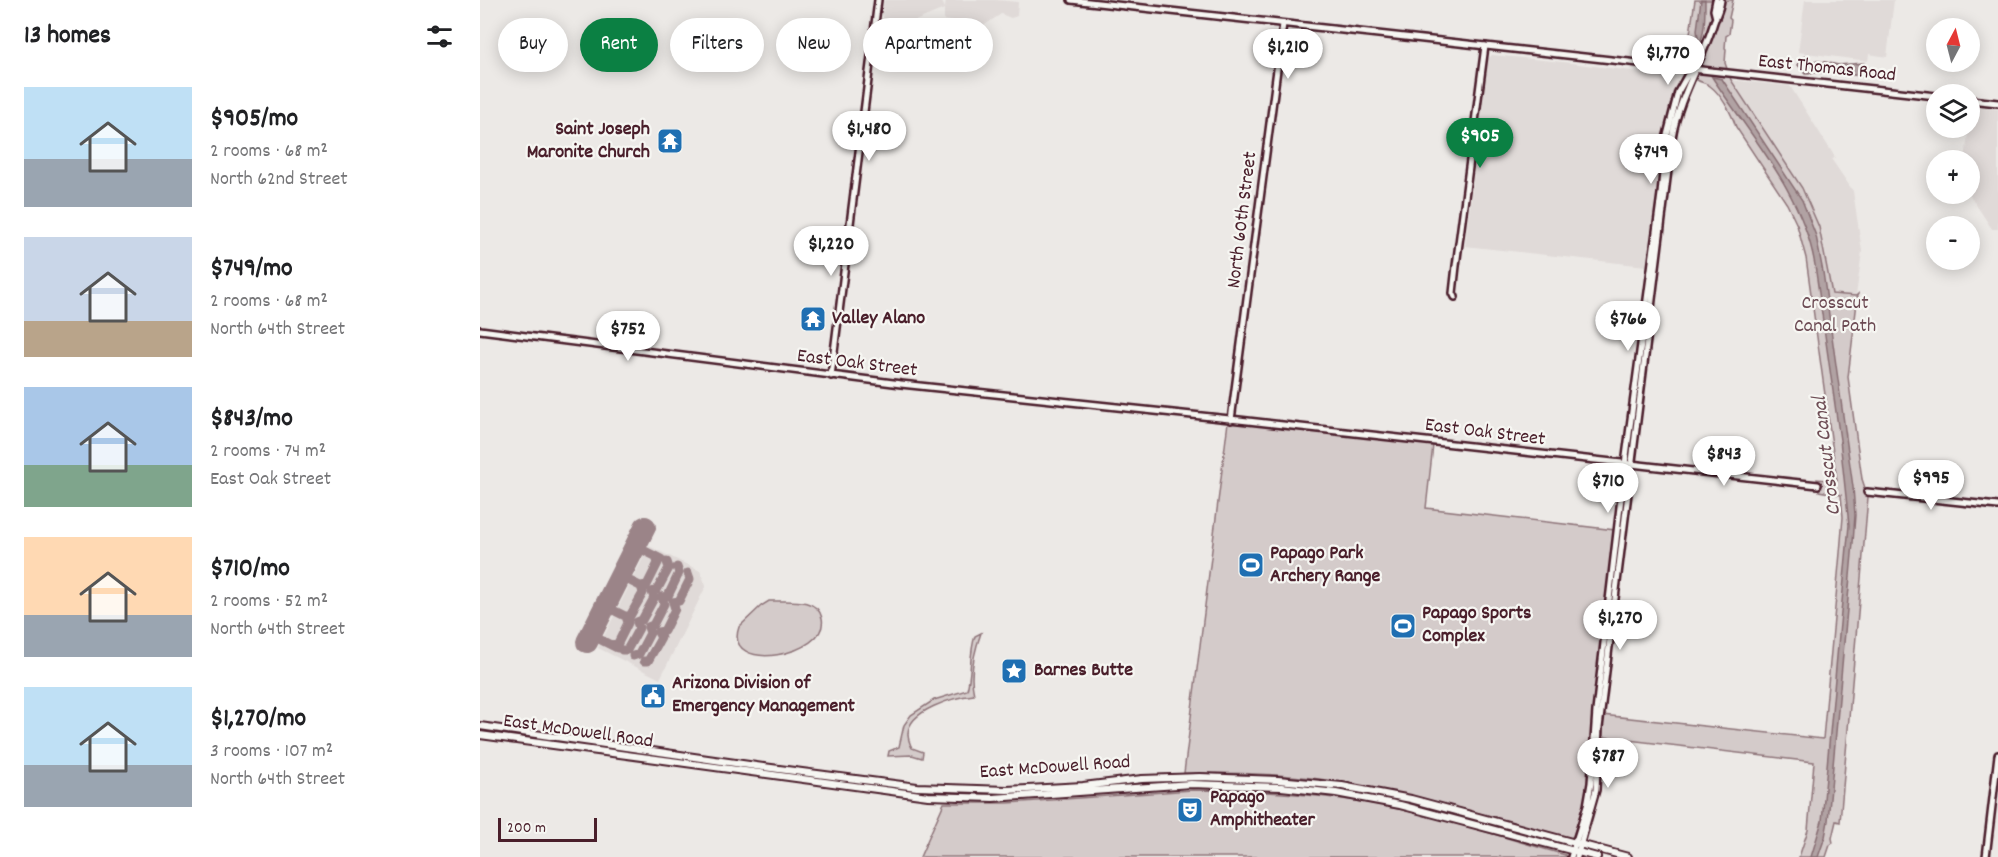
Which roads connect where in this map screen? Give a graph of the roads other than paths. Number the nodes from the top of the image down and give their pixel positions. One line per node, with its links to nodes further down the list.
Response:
1 (878, 0): 14 (street)
2 (1071, 0): 6 (street, East Thomas Road)
3 (1716, 0): 5 (street)
4 (1721, 0): 5 (street)
5 (1716, 18): 8 (street)
6 (1283, 24): 7 (street, East Thomas Road); 15 (street, North 60th Street)
7 (1485, 46): 8 (street, East Thomas Road); 12 (street)
8 (1695, 70): 9 (street, East Thomas Road); 16 (street)
9 (1926, 95)
10 (1980, 101): 11 (street)
11 (1998, 103)
12 (1455, 297)
13 (480, 330): 14 (street, East Oak Street)
14 (831, 376): 15 (street, East Oak Street)
15 (1231, 420): 16 (street, East Oak Street)
16 (1628, 464): 17 (street, East Oak Street); 25 (street)
17 (1818, 485)
18 (1867, 492): 19 (street)
19 (1998, 506)
20 (480, 726): 23 (main road, East McDowell Road)
21 (480, 735): 24 (main road, East McDowell Road)
22 (1998, 755): 29 (street)
23 (1005, 790): 24 (main road); 25 (main road, East McDowell Road)
24 (953, 797): 26 (main road, East McDowell Road)
25 (1578, 844): 26 (street); 28 (main road, East McDowell Road)
26 (1575, 854): 27 (main road, East McDowell Road)
27 (1597, 857)
28 (1628, 857)
29 (1986, 857)

